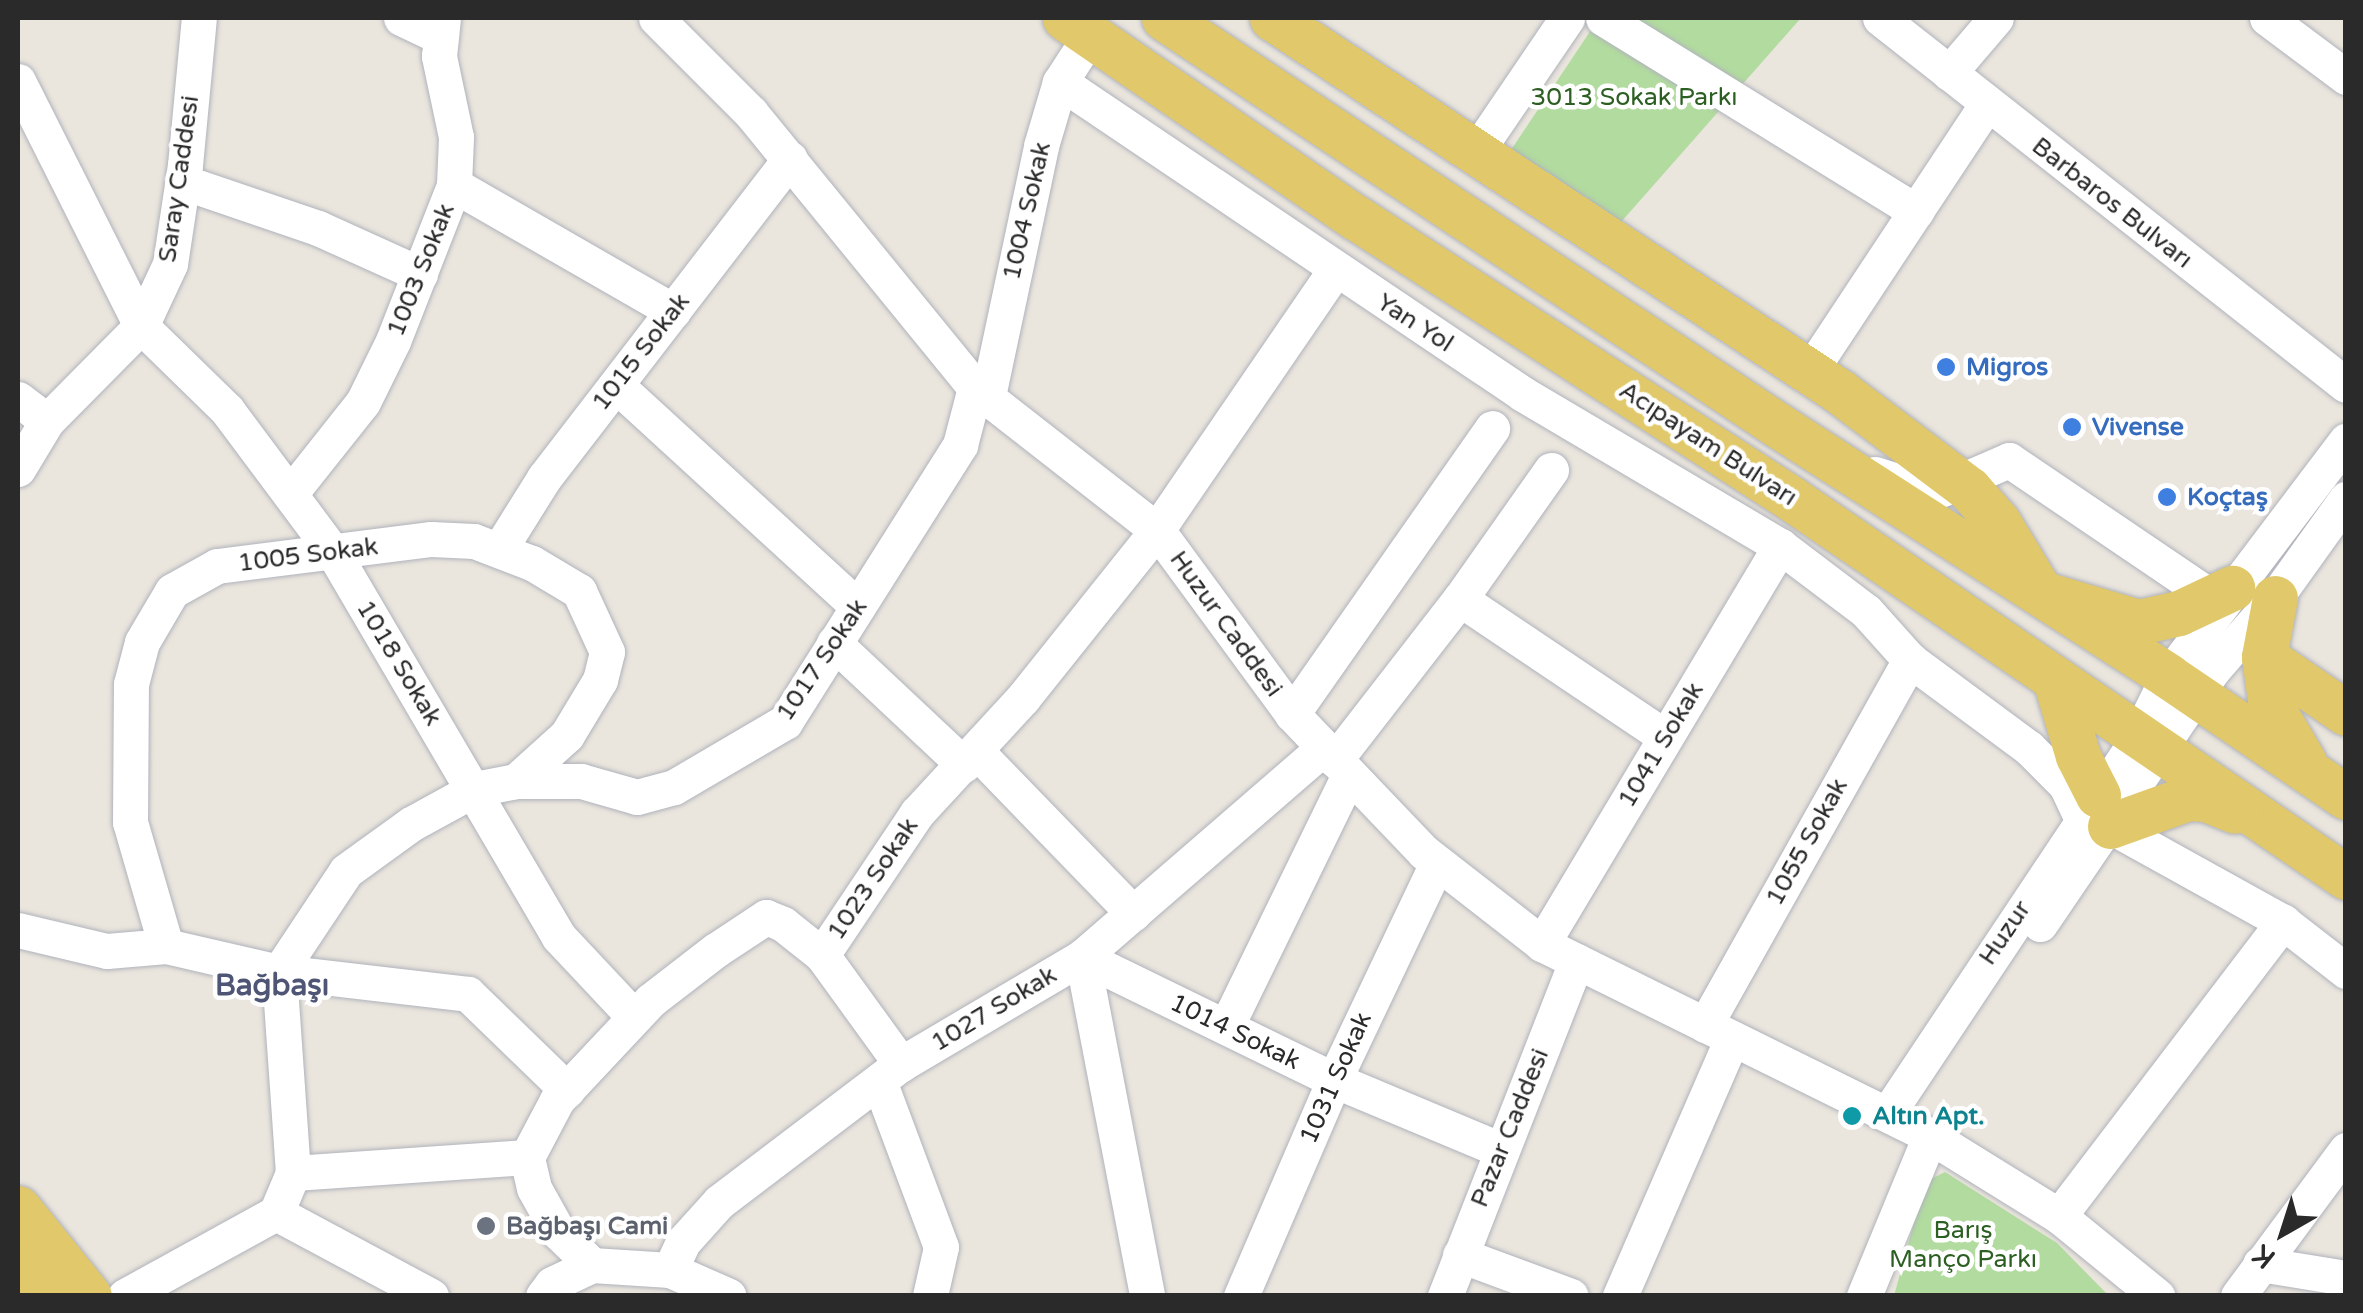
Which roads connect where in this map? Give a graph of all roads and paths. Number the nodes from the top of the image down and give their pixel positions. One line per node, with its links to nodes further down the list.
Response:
1 (199, 18): 20 (street, Saray Caddesi)
2 (401, 18): 12 (street)
3 (656, 18): 19 (street, Huzur Caddesi)
4 (1164, 18): 35 (main road)
5 (1272, 18): 18 (main road)
6 (1567, 18): 18 (street)
7 (1604, 18): 22 (street)
8 (1880, 18): 13 (street, Barbaros Bulvarı)
9 (1996, 18): 13 (street)
10 (2267, 18): 14 (street)
11 (1078, 26): 16 (street, 1004 Sokak); 52 (main road, Acıpayam Bulvarı)
12 (442, 27): 21 (street, 1003 Sokak)
13 (1949, 73): 17 (street, Barbaros Bulvarı)
14 (2346, 77)
15 (18, 81): 26 (street, 1018 Sokak)
16 (1060, 82): 23 (street, Yan Yol); 30 (street, 1004 Sokak)
17 (1986, 104): 22 (street); 28 (street, Barbaros Bulvarı)
18 (1476, 152): 27 (main road)
19 (790, 160): 25 (street, 1015 Sokak); 30 (street, Huzur Caddesi)
20 (183, 182): 24 (street); 26 (street, Saray Caddesi)
21 (454, 186): 24 (street, 1003 Sokak); 25 (street)
22 (1916, 211): 27 (street)
23 (1335, 270): 41 (street, 1023 Sokak); 42 (street, Yan Yol)
24 (420, 274): 39 (street, 1003 Sokak)
25 (673, 311): 29 (street, 1015 Sokak)
26 (141, 326): 32 (street, Saray Caddesi); 39 (street, 1018 Sokak)
27 (1810, 372): 38 (main road)
28 (2346, 384)
29 (616, 385): 43 (street, 1015 Sokak); 48 (street)
30 (981, 392): 41 (street, Huzur Caddesi); 48 (street, 1017 Sokak)
31 (18, 399): 32 (street)
32 (47, 421): 36 (street, Saray Caddesi)
33 (1492, 428): 55 (street)
34 (2346, 440): 46 (street)
35 (1834, 460): 38 (street); 45 (main road)
36 (18, 463)
37 (1550, 470): 47 (street)
38 (1959, 482): 45 (main road); 46 (street)
39 (290, 494): 44 (street, 1018 Sokak)
40 (2346, 499): 46 (street)
41 (1157, 530): 55 (street, Huzur Caddesi); 58 (street, 1023 Sokak)
42 (1780, 546): 51 (street, Yan Yol); 56 (street, 1041 Sokak)
43 (499, 550): 44 (street, 1005 Sokak); 60 (street, 1005 Sokak)
44 (333, 552): 62 (street, 1018 Sokak); 72 (street, 1005 Sokak)
45 (2040, 593): 46 (main road); 53 (main road)
46 (2240, 594): 50 (main road); 53 (street, Huzur)
47 (1460, 599): 56 (street); 59 (street)
48 (858, 606): 49 (street, 1017 Sokak)
49 (834, 642): 58 (street); 60 (street, 1017 Sokak)
50 (2264, 656): 54 (main road); 61 (main road)
51 (1910, 660): 63 (street, Yan Yol); 80 (street, 1055 Sokak)
52 (2055, 679): 57 (main road, Acıpayam Bulvarı); 63 (main road)
53 (2182, 686): 57 (street, Huzur); 61 (main road)
54 (2346, 713)
55 (1292, 714): 59 (street, Huzur Caddesi)
56 (1665, 737): 71 (street, 1041 Sokak)
57 (2148, 745): 63 (street, Huzur); 64 (main road, Acıpayam Bulvarı)
58 (970, 758): 68 (street); 73 (street, 1023 Sokak)
59 (1336, 761): 65 (street, Huzur Caddesi); 68 (street, 1027 Sokak); 79 (street)
60 (516, 781): 62 (street, 1017 Sokak)
61 (2328, 785)
62 (475, 789): 77 (street, 1017 Sokak); 78 (street, 1018 Sokak)
63 (2097, 813): 64 (main road); 69 (street); 84 (street, Huzur)
64 (2275, 828): 66 (main road, Acıpayam Bulvarı); 67 (main road)
65 (1437, 863): 71 (street, Huzur Caddesi); 82 (street, 1031 Sokak)
66 (2346, 877)
67 (2346, 900)
68 (1133, 913): 74 (street, 1027 Sokak)
69 (2283, 922): 76 (street); 91 (street)
70 (18, 930): 72 (street)
71 (1542, 944): 75 (street, Huzur Caddesi)
72 (166, 946): 77 (street)
73 (822, 954): 78 (street, 1023 Sokak); 81 (street)
74 (1082, 956): 79 (street, 1014 Sokak); 81 (street, 1027 Sokak); 107 (street)
75 (1576, 962): 80 (street, Huzur Caddesi); 85 (street, Pazar Caddesi)
76 (2346, 971)
77 (279, 972): 83 (street); 88 (street)
78 (634, 1017): 83 (street, 1023 Sokak)
79 (1226, 1027): 82 (street, 1014 Sokak)
80 (1719, 1031): 84 (street, Huzur Caddesi); 111 (street, 1055 Sokak)
81 (890, 1072): 92 (street); 97 (street, 1027 Sokak)
82 (1334, 1080): 85 (street, 1014 Sokak); 108 (street, 1031 Sokak)
83 (567, 1090): 87 (street, 1023 Sokak)
84 (1908, 1124): 91 (street, Huzur Caddesi); 112 (street, Huzur)
85 (1501, 1150): 93 (street, Pazar Caddesi)
86 (2346, 1150): 95 (street)
87 (528, 1158): 88 (street); 96 (street)
88 (292, 1173): 90 (street)
89 (18, 1208): 101 (main road)
90 (276, 1212): 99 (street); 102 (street)
91 (2059, 1216): 113 (street, Huzur Caddesi)
92 (941, 1248): 105 (street); 106 (street)
93 (1460, 1255): 109 (street, Pazar Caddesi); 110 (street)
94 (18, 1261): 100 (main road)
95 (2260, 1264): 98 (street); 114 (street)
96 (592, 1265): 97 (street); 103 (street)
97 (670, 1270): 104 (street)
98 (2346, 1278)
99 (425, 1294)
100 (46, 1296)
101 (89, 1296)
102 (125, 1296)
103 (543, 1296)
104 (729, 1296)
105 (930, 1296)
106 (955, 1296)
107 (1147, 1296)
108 (1242, 1296)
109 (1445, 1296)
110 (1571, 1296)
111 (1620, 1296)
112 (1864, 1296)
113 (2158, 1296)
114 (2238, 1296)

